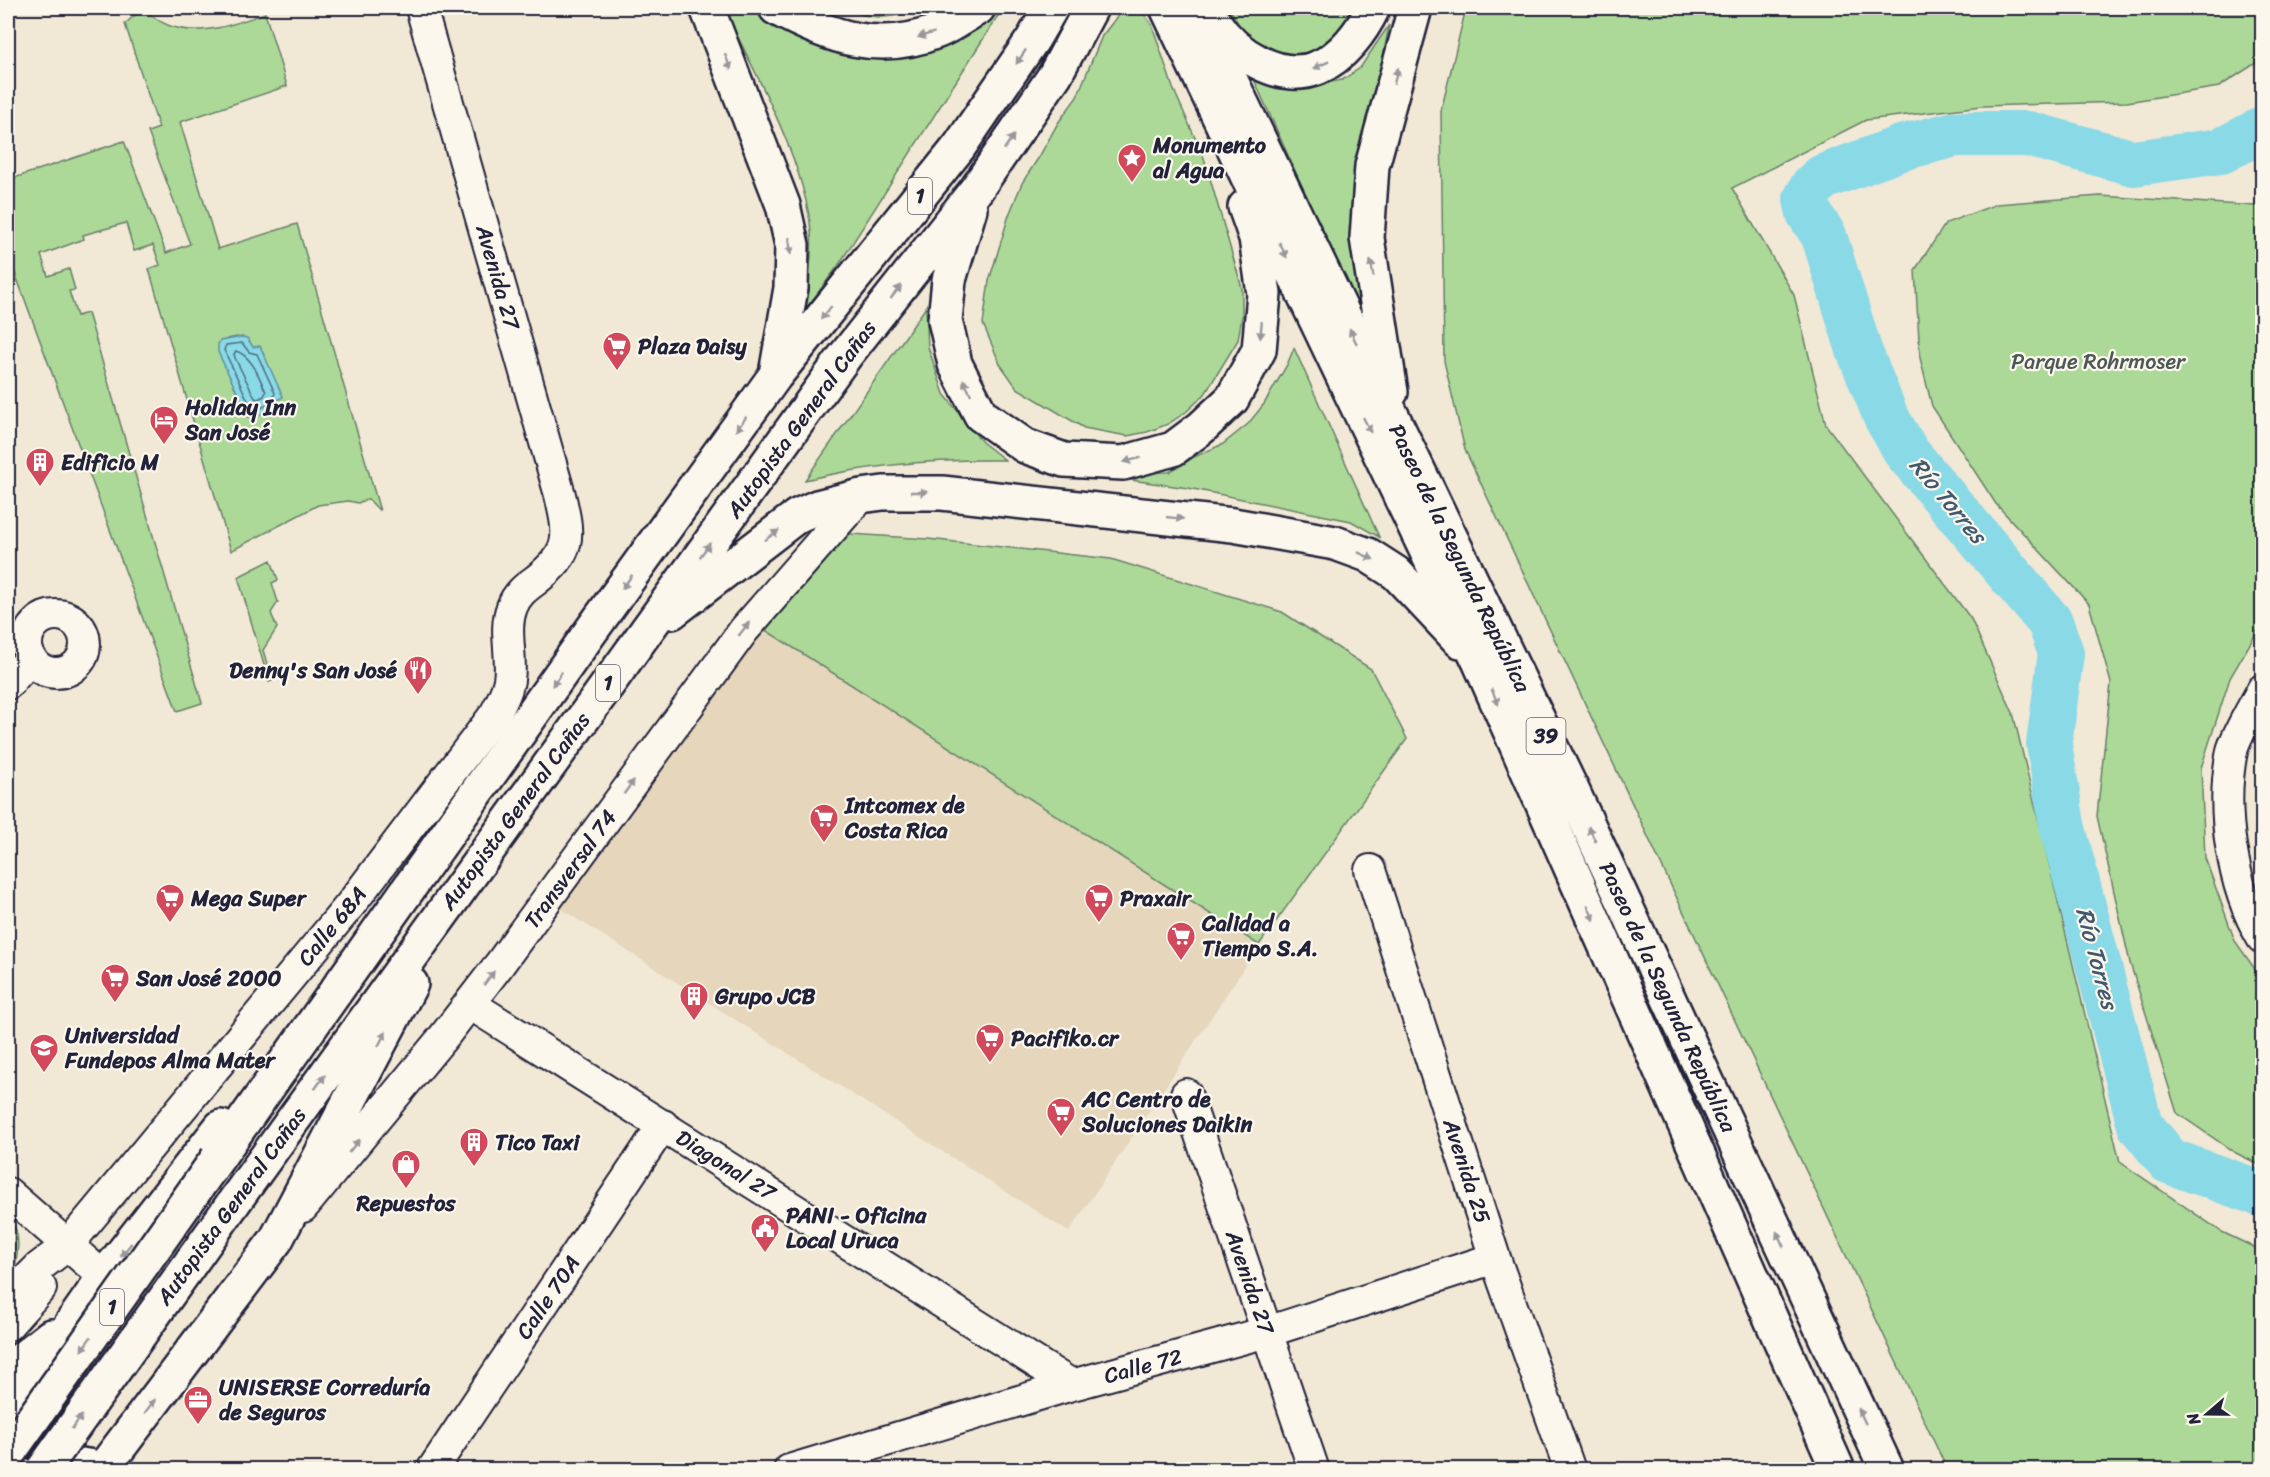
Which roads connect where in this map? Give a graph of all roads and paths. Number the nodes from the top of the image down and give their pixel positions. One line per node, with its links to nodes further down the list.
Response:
1 (421, 8): 17 (street, Avenida 27)
2 (707, 8): 14 (highway, one-way to 14)
3 (777, 8): 4 (highway, one-way to 3)
4 (978, 8)
5 (1051, 8): 14 (highway, Autopista General Cañas / 1, one-way to 14)
6 (1091, 8): 13 (highway, Autopista General Cañas / 1, one-way to 6)
7 (1167, 8): 12 (highway, Paseo de la Segunda República / 39)
8 (1196, 8): 15 (highway, Paseo de la Segunda República / 39, one-way to 8)
9 (1205, 8): 10 (highway, one-way to 9)
10 (1374, 8)
11 (1415, 8): 15 (highway, one-way to 11)
12 (1198, 72): 13 (highway, one-way to 13); 20 (highway, Paseo de la Segunda República / 39, one-way to 20)
13 (976, 190): 18 (highway, Autopista General Cañas / 1, one-way to 13)
14 (775, 376): 23 (highway, Autopista General Cañas / 1, one-way to 23)
15 (1397, 429): 48 (highway, Paseo de la Segunda República / 39, one-way to 15)
16 (861, 496): 18 (highway, one-way to 16); 20 (highway, one-way to 20); 27 (street, Transversal 74, one-way to 16)
17 (565, 548): 32 (street, Calle 68A)
18 (643, 635): 25 (highway, Autopista General Cañas / 1)
19 (31, 658): 21 (street)
20 (1480, 663): 47 (highway, Paseo de la Segunda República / 39, one-way to 47)
21 (8, 684)
22 (2262, 690): 26 (street)
23 (433, 856): 34 (highway, one-way to 34); 40 (highway, Autopista General Cañas / 1, one-way to 40, bridge)
24 (1370, 870): 33 (street, Avenida 25)
25 (471, 872): 31 (highway, one-way to 25); 42 (highway, Autopista General Cañas / 1, one-way to 25, bridge)
26 (2262, 938)
27 (470, 1004): 29 (street, Diagonal 27); 31 (street, Transversal 74, one-way to 27)
28 (1186, 1094): 37 (street, Avenida 27)
29 (663, 1125): 38 (street, Diagonal 27); 43 (street, Calle 70A)
30 (8, 1193): 32 (street)
31 (276, 1240): 41 (highway, one-way to 31)
32 (68, 1245): 34 (street); 35 (street, Calle 68A); 36 (street)
33 (1495, 1258): 37 (street, Calle 72); 46 (street, Avenida 25)
34 (104, 1277): 39 (highway)
35 (8, 1298)
36 (8, 1325)
37 (1267, 1332): 38 (street, Calle 72); 45 (street, Avenida 27)
38 (1072, 1385): 44 (street, Calle 72)
39 (12, 1394): 41 (highway)
40 (8, 1454)
41 (102, 1469)
42 (43, 1470)
43 (432, 1470)
44 (789, 1470)
45 (1314, 1470)
46 (1570, 1470)
47 (1838, 1470)
48 (1887, 1470)

